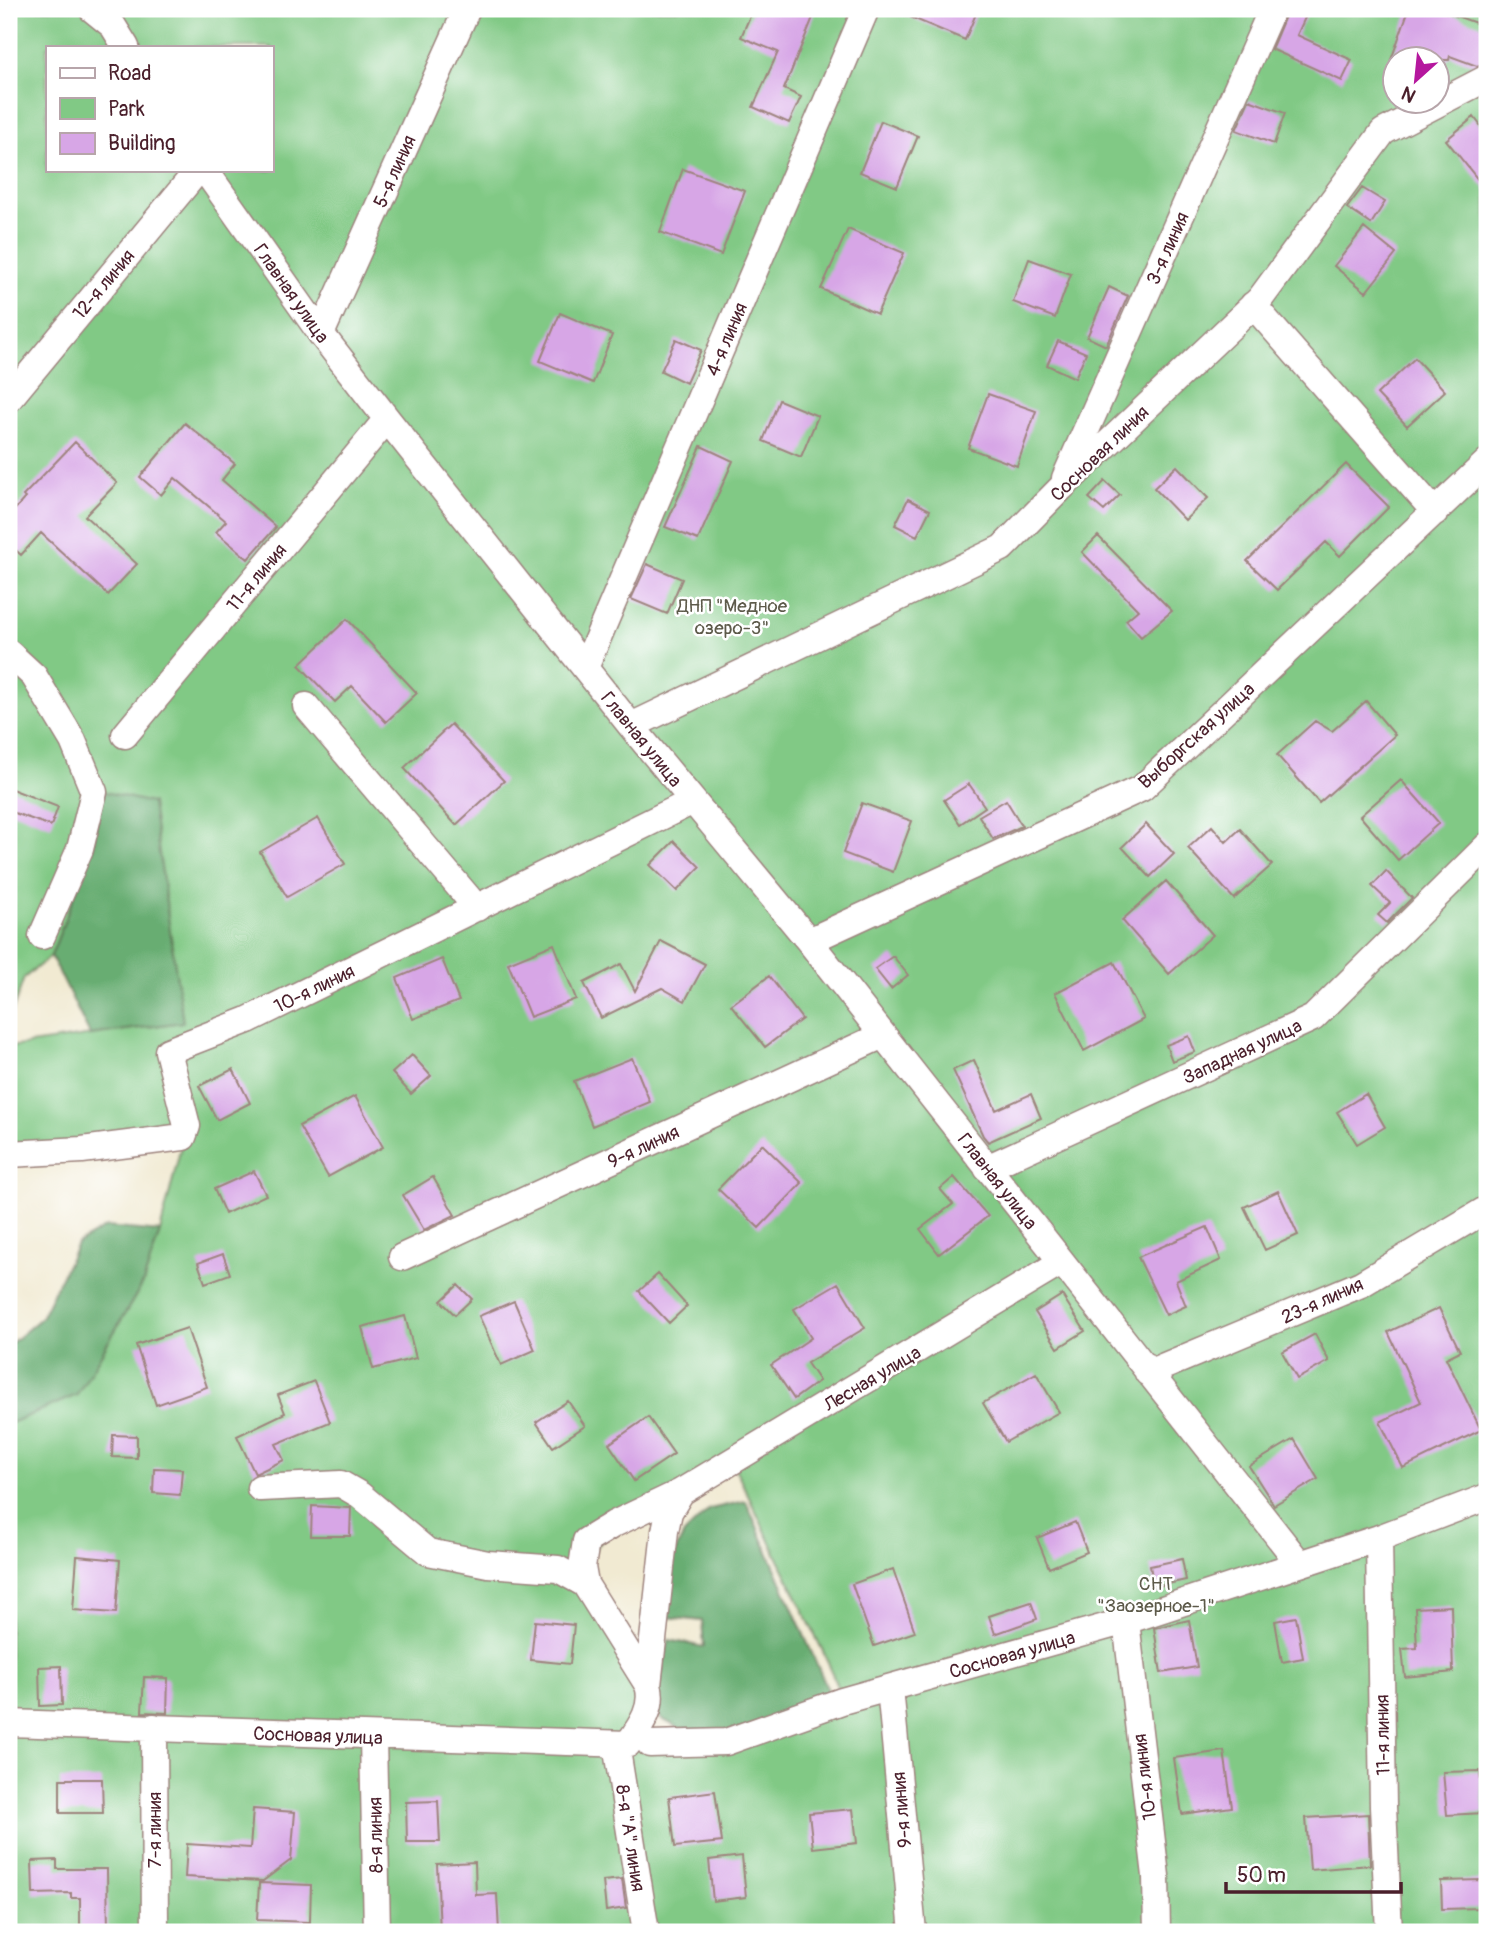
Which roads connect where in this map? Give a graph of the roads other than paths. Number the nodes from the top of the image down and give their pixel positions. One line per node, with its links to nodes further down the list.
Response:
1 (92, 9): 5 (street)
2 (467, 9): 10 (street, 5-я линия)
3 (866, 9): 17 (street, 4-я линия)
4 (1272, 9): 14 (street, 3-я линия)
5 (120, 27)
6 (1487, 78): 9 (street, Сосновая линия)
7 (196, 172): 11 (street, 12-я линия)
8 (206, 172): 10 (street, Главная улица)
9 (1253, 305): 14 (street, Сосновая линия); 15 (street)
10 (321, 334): 12 (street, Главная улица)
11 (9, 399)
12 (387, 419): 17 (street, Главная улица); 20 (street, 11-я линия)
13 (1487, 462): 15 (street, Выборгская улица)
14 (1061, 488): 19 (street, Сосновая линия)
15 (1434, 512): 25 (street, Выборгская улица)
16 (9, 653): 24 (street)
17 (585, 668): 19 (street, Главная улица)
18 (306, 706): 23 (street)
19 (631, 726): 21 (street, Главная улица)
20 (125, 735)
21 (693, 801): 23 (street, 10-я линия); 25 (street, Главная улица)
22 (1487, 846): 28 (street, Западная улица)
23 (477, 908): 27 (street, 10-я линия)
24 (43, 936)
25 (809, 941): 26 (street, Главная улица)
26 (883, 1035): 28 (street, Главная улица); 30 (street, 9-я линия)
27 (9, 1154)
28 (987, 1168): 31 (street, Главная улица)
29 (1487, 1209): 32 (street, 23-я линия)
30 (402, 1257)
31 (1062, 1262): 32 (street, Главная улица); 34 (street, Лесная улица)
32 (1148, 1373): 37 (street, Главная улица)
33 (260, 1488): 38 (street)
34 (681, 1492): 38 (street, Лесная улица); 40 (street)
35 (1487, 1497): 36 (street, Сосновая улица)
36 (1379, 1538): 37 (street, Сосновая улица); 51 (street, 11-я линия)
37 (1300, 1564): 39 (street, Сосновая улица)
38 (585, 1584): 40 (street)
39 (1126, 1621): 41 (street, Сосновая улица); 50 (street, 10-я линия)
40 (648, 1685): 45 (street)
41 (890, 1688): 45 (street, Сосновая улица); 49 (street, 9-я линия)
42 (9, 1723): 43 (street, Сосновая улица)
43 (154, 1727): 44 (street, Сосновая улица); 46 (street, 7-я линия)
44 (373, 1737): 45 (street, Сосновая улица); 47 (street, 8-я линия)
45 (631, 1744): 48 (street, 8-я "А" линия)
46 (155, 1932)
47 (377, 1932)
48 (646, 1932)
49 (913, 1932)
50 (1157, 1932)
51 (1389, 1932)

